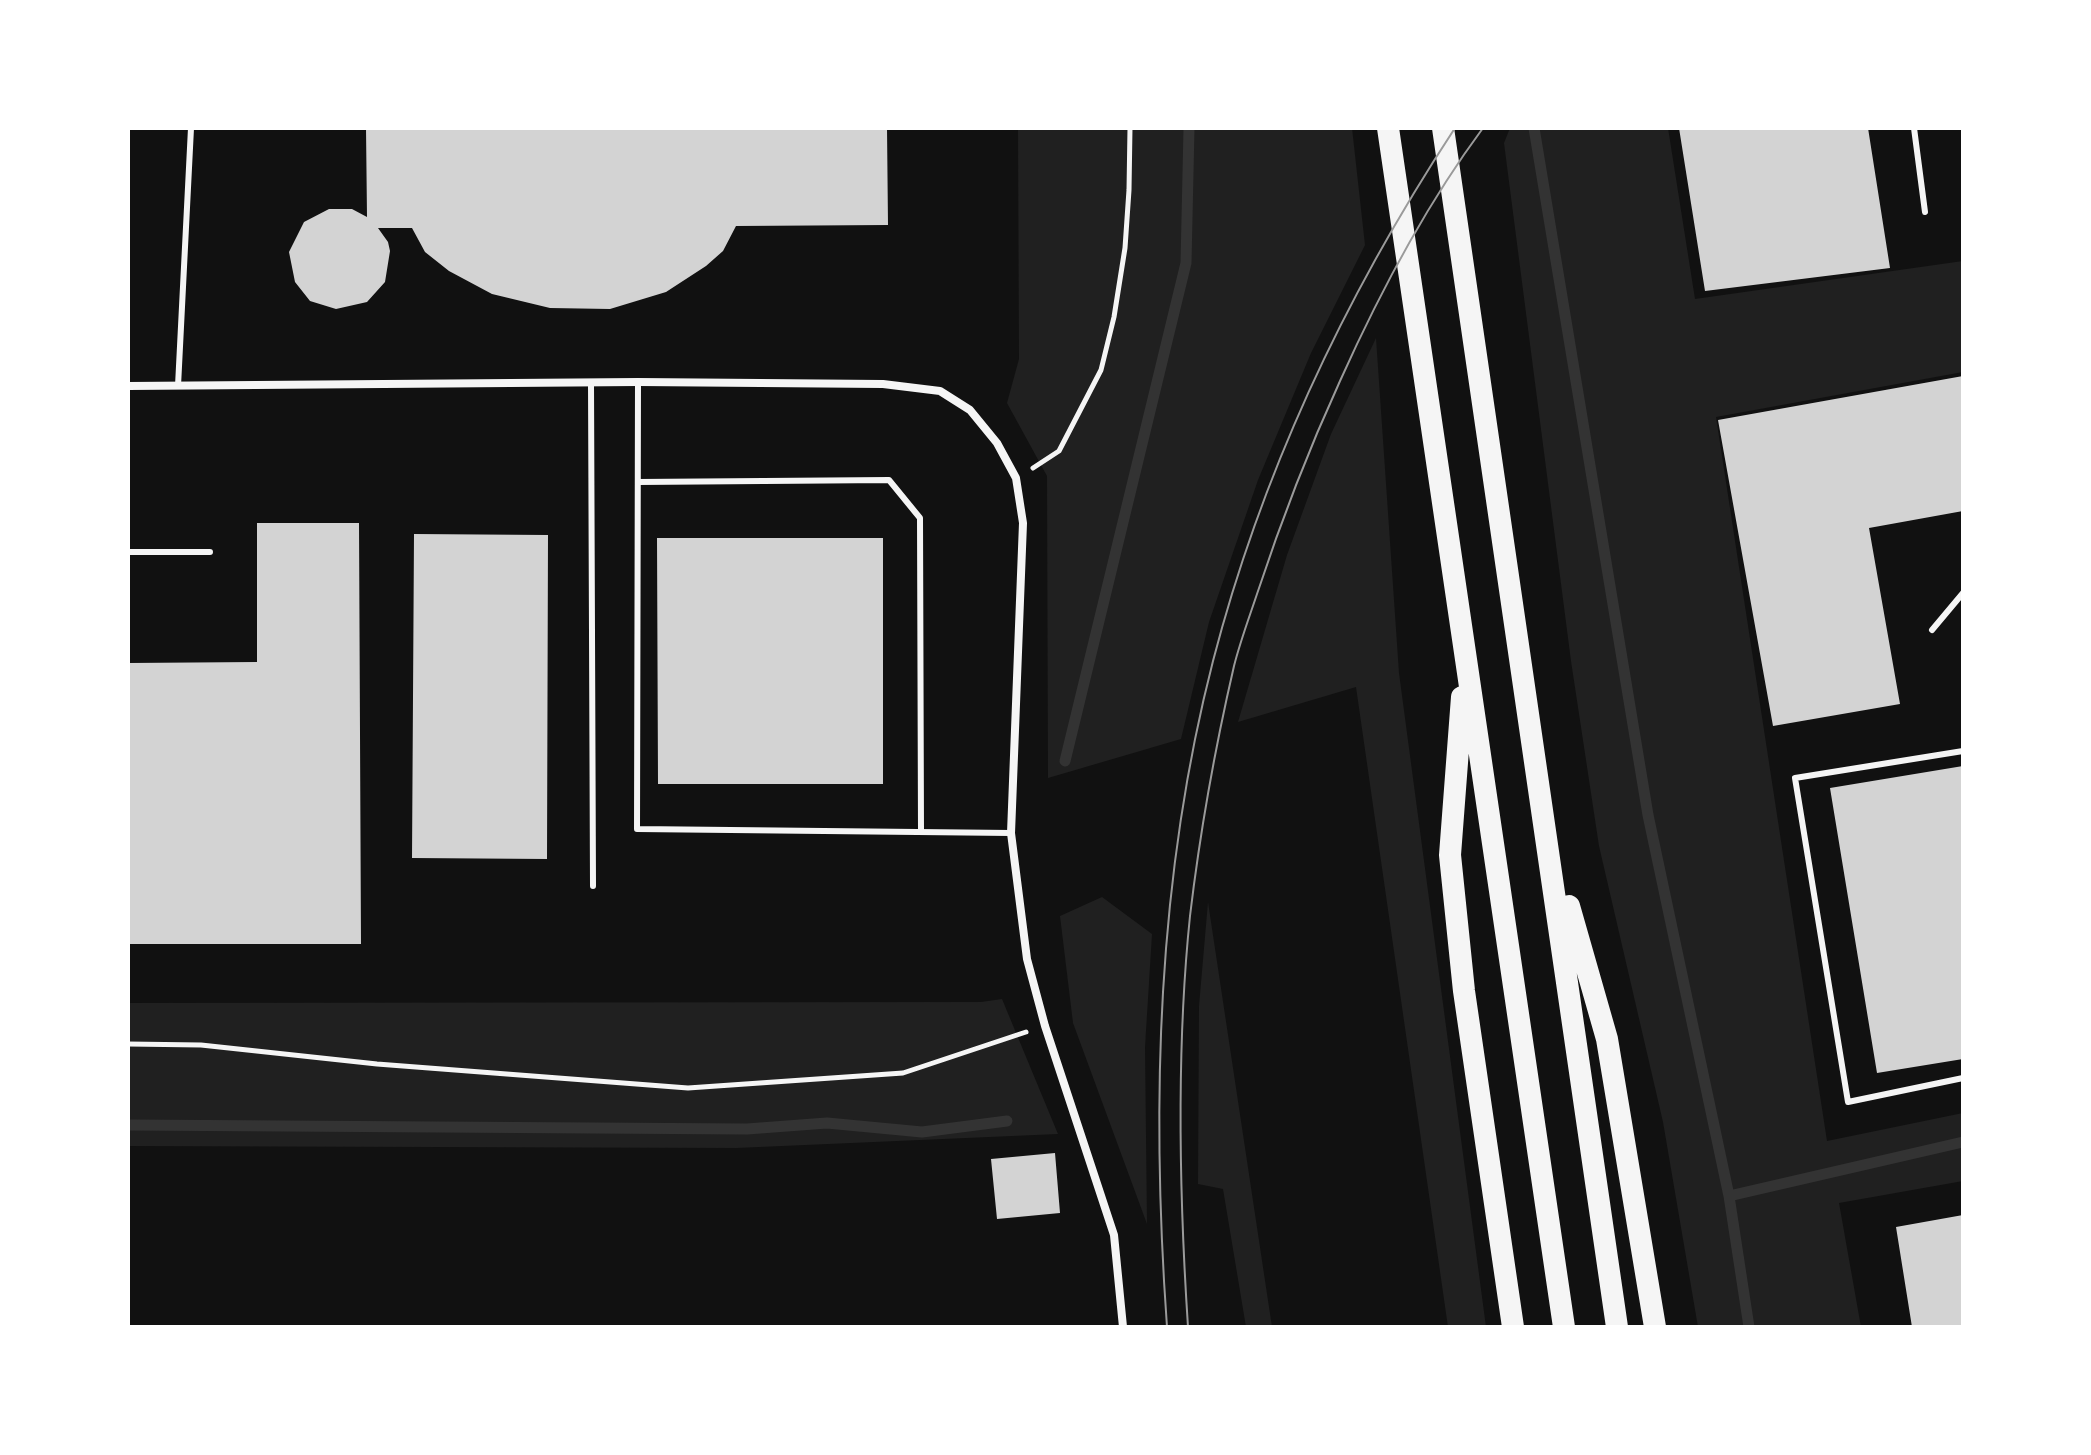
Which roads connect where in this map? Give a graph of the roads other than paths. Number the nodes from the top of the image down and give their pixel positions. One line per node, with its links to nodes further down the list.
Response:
1 (191, 128): 9 (lane)
2 (1388, 128): 15 (highway)
3 (1443, 128): 17 (highway)
4 (1914, 128): 5 (lane)
5 (1925, 212)
6 (638, 382): 7 (street); 10 (lane); 19 (street)
7 (591, 383): 9 (street); 20 (lane)
8 (128, 386): 9 (street)
9 (178, 386)
10 (638, 482): 18 (lane); 18 (lane)
11 (128, 552): 12 (lane)
12 (210, 552)
13 (1963, 593): 14 (lane)
14 (1932, 630)
15 (1465, 655): 23 (highway); 24 (highway)
16 (1963, 751): 21 (lane)
17 (1544, 821): 25 (highway); 26 (highway)
18 (921, 832): 19 (lane)
19 (1011, 833): 22 (street)
20 (593, 886)
21 (1963, 1078)
22 (1123, 1327)
23 (1513, 1327)
24 (1564, 1327)
25 (1617, 1327)
26 (1655, 1327)

